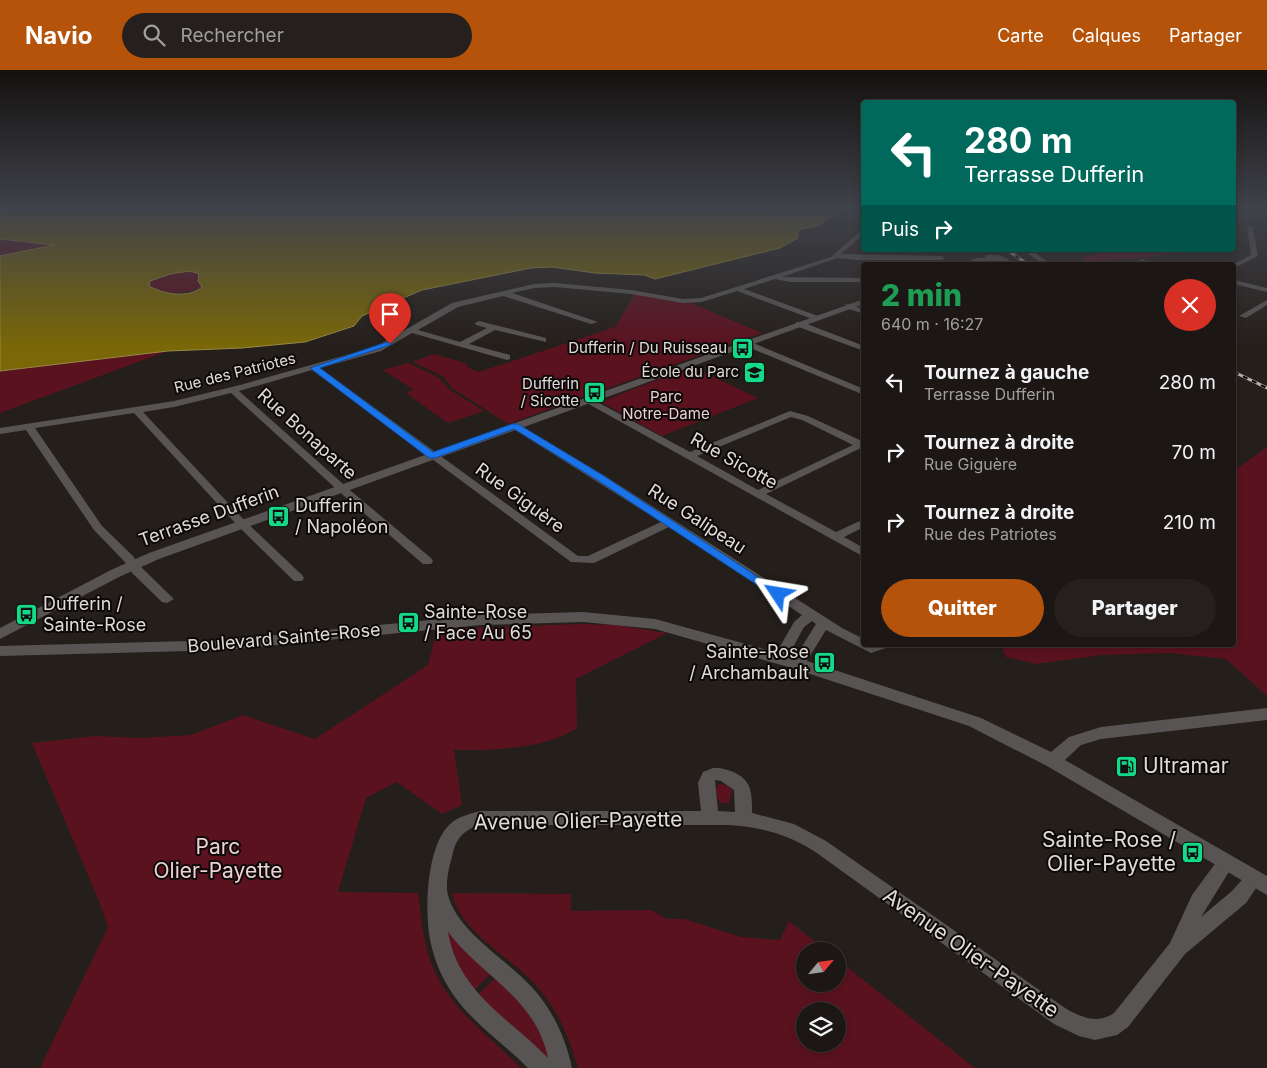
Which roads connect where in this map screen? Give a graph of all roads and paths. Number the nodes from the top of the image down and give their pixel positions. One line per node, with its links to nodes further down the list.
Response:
1 (840, 254): 5 (street, Rue des Patriotes)
2 (938, 254): 5 (street)
3 (1031, 254): 9 (street)
4 (1255, 254): 11 (street)
5 (837, 256): 12 (street, Rue des Patriotes)
6 (988, 260): 8 (street)
7 (1142, 260): 10 (street)
8 (978, 262)
9 (1044, 262)
10 (1138, 262)
11 (1236, 265)
12 (775, 277): 13 (street); 15 (street, Rue des Patriotes)
13 (861, 280)
14 (1236, 282): 16 (street)
15 (738, 289): 17 (street, Rue des Patriotes); 23 (street)
16 (1267, 290)
17 (503, 293): 24 (street); 28 (street, Rue des Patriotes)
18 (861, 302): 20 (street, Terrasse Dufferin)
19 (1267, 302): 22 (street)
20 (848, 306): 21 (street); 23 (street, Terrasse Dufferin)
21 (861, 311)
22 (1243, 316)
23 (815, 318): 26 (street, Terrasse Dufferin)
24 (594, 322)
25 (479, 323): 27 (street)
26 (799, 324): 30 (street, Terrasse Dufferin); 32 (street)
27 (494, 327): 29 (street); 31 (street)
28 (413, 331): 31 (street); 34 (street, Rue des Patriotes)
29 (544, 340)
30 (746, 343): 36 (street); 37 (street, Terrasse Dufferin)
31 (462, 344): 33 (street)
32 (861, 348)
33 (507, 357)
34 (314, 368): 35 (street, Rue des Patriotes); 44 (street, Rue Giguère)
35 (233, 390): 38 (street, Rue des Patriotes); 46 (street, Rue Bonaparte)
36 (861, 391)
37 (588, 400): 39 (street, Terrasse Dufferin); 45 (street, Rue Sicotte)
38 (137, 410): 40 (street, Rue des Patriotes); 49 (street)
39 (515, 426): 44 (street, Terrasse Dufferin); 48 (street, Rue Galipeau)
40 (30, 427): 41 (street, Rue des Patriotes); 54 (street)
41 (0, 432)
42 (861, 445): 45 (street)
43 (861, 445): 47 (street)
44 (432, 456): 46 (street, Terrasse Dufferin); 48 (street, Rue Giguère)
45 (689, 456): 47 (street, Rue Sicotte)
46 (342, 488): 49 (street, Terrasse Dufferin); 53 (street, Rue Bonaparte)
47 (758, 494): 51 (street, Rue Sicotte)
48 (668, 523): 57 (street, Rue Galipeau)
49 (242, 524): 54 (street, Terrasse Dufferin); 55 (street)
50 (861, 524): 51 (street)
51 (836, 538): 52 (street, Rue Sicotte)
52 (861, 551)
53 (427, 561)
54 (133, 565): 56 (street); 59 (street, Terrasse Dufferin)
55 (298, 578)
56 (167, 599)
57 (810, 615): 58 (street, Rue Galipeau); 62 (street)
58 (824, 623): 60 (street, Rue Galipeau); 63 (street)
59 (0, 634)
60 (861, 642)
61 (0, 651): 62 (street, Boulevard Sainte-Rose)
62 (780, 659): 63 (street, Boulevard Sainte-Rose)
63 (798, 664): 65 (street, Boulevard Sainte-Rose)
64 (1267, 714): 65 (street)
65 (1053, 761): 68 (street, Boulevard Sainte-Rose)
66 (710, 819): 67 (street, Avenue Olier-Payette); 67 (street, Avenue Olier-Payette); 70 (street, Avenue Olier-Payette)
67 (744, 819): 71 (street, Avenue Olier-Payette)
68 (1226, 862): 69 (street, Boulevard Sainte-Rose); 71 (street, Avenue Olier-Payette)
69 (1261, 882): 71 (street, Avenue Olier-Payette)
70 (438, 891): 72 (street, Avenue Olier-Payette); 73 (street)
71 (1177, 949)
72 (542, 1068)
73 (561, 1068)

